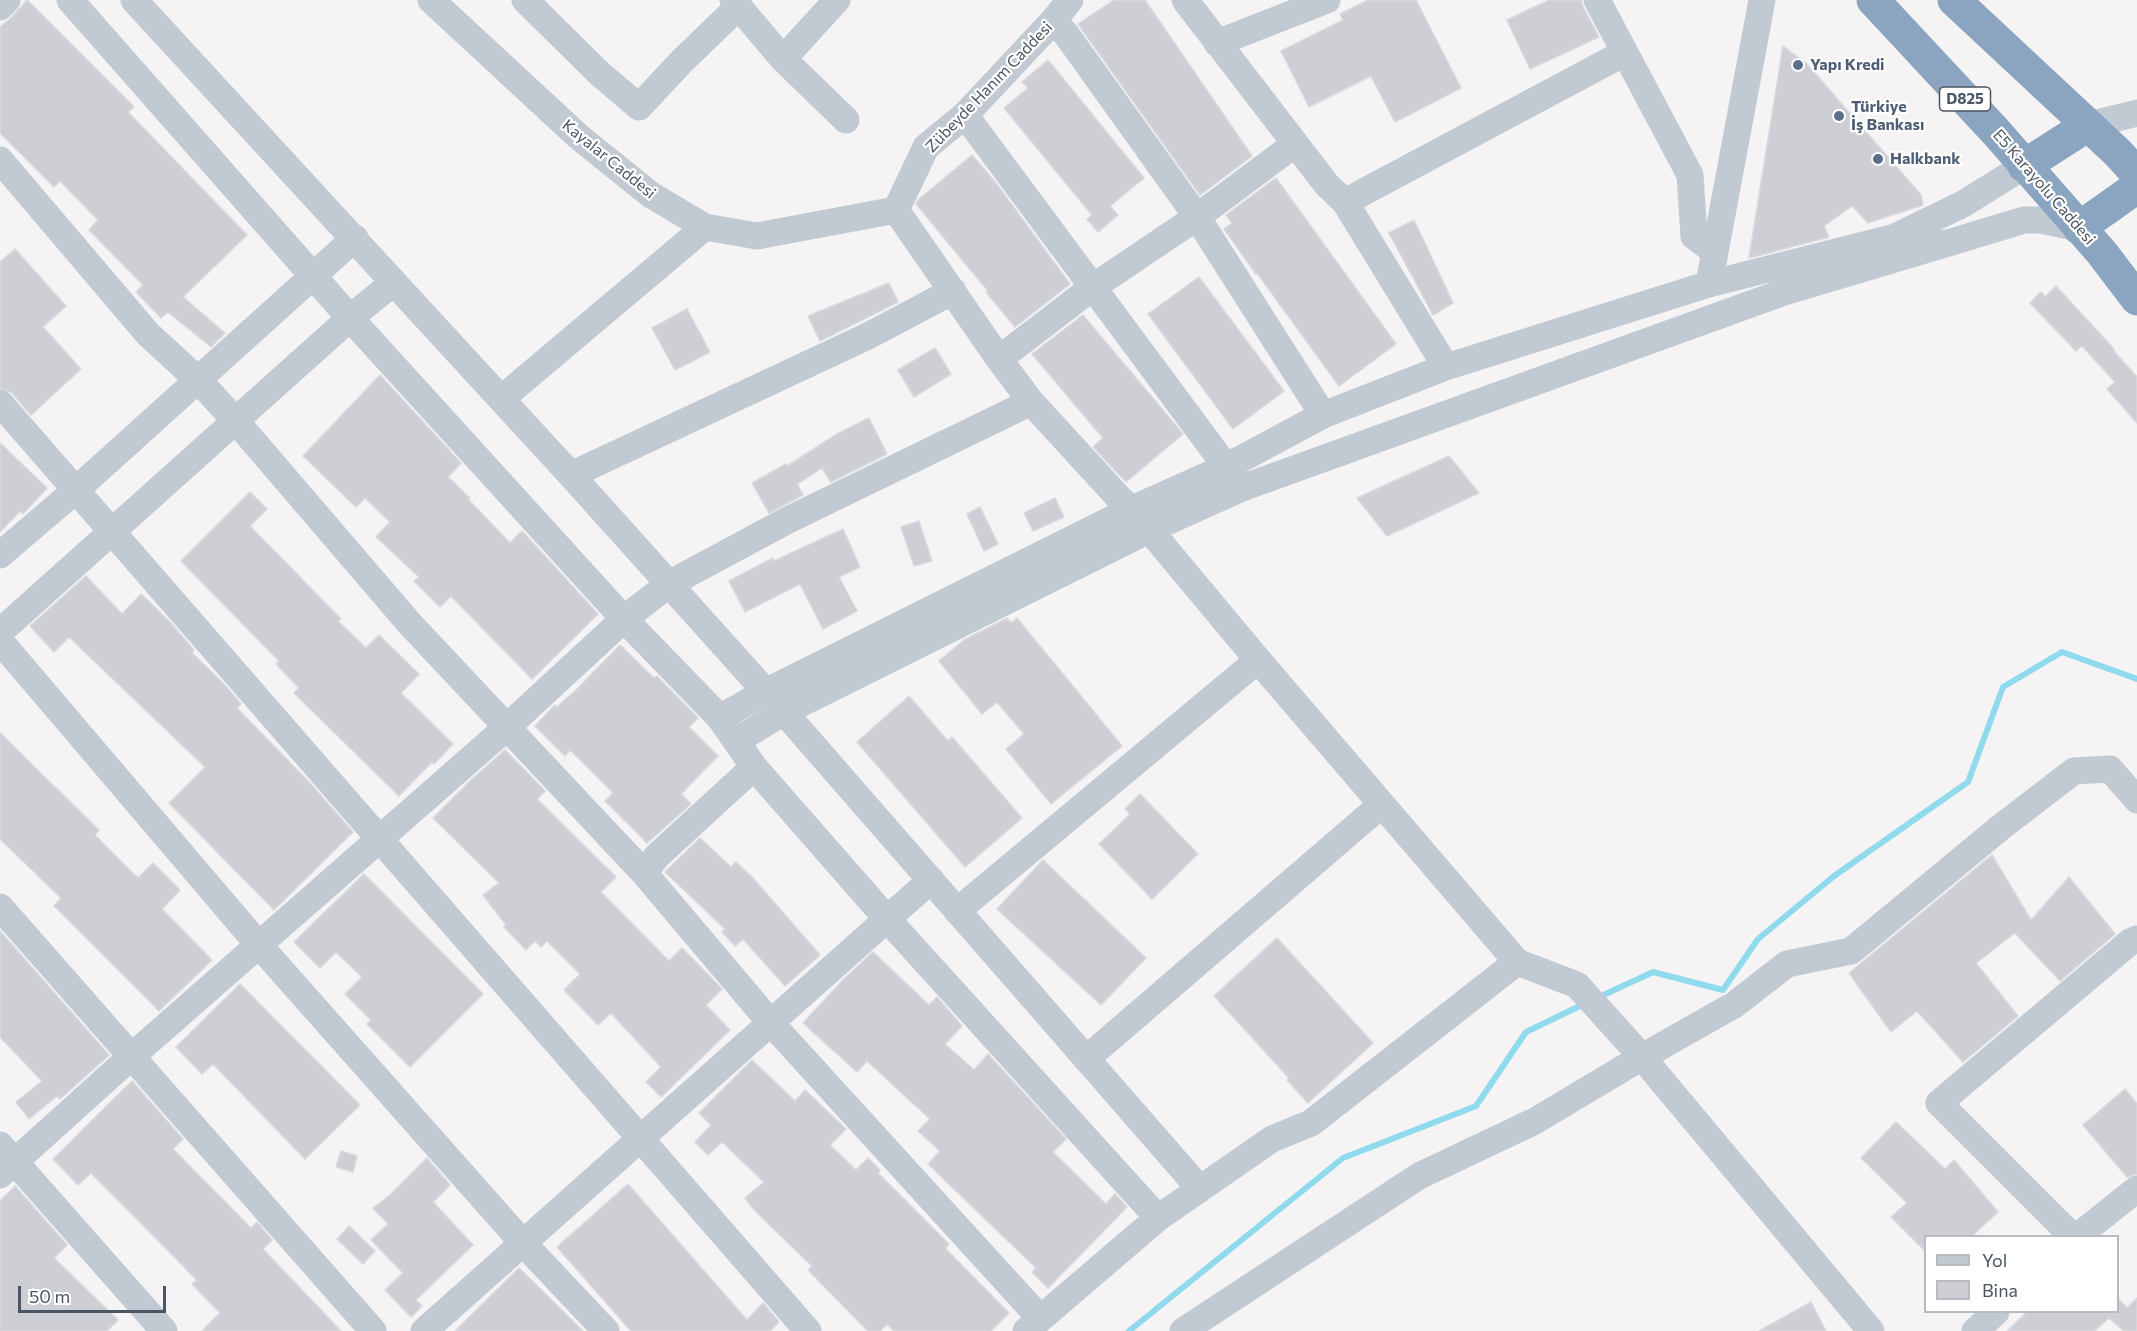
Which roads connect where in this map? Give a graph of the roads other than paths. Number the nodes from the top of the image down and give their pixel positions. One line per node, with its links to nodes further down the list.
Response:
1 (7, 0): 15 (street)
2 (70, 0): 38 (street)
3 (134, 0): 35 (street)
4 (431, 0): 32 (street, Kayalar Caddesi)
5 (525, 0): 14 (street)
6 (837, 0): 19 (street)
7 (1070, 0): 16 (street, Zübeyde Hanım Caddesi)
8 (1185, 0): 17 (street)
9 (1328, 0): 17 (street)
10 (1597, 0): 18 (street)
11 (1762, 0): 37 (street)
12 (1873, 0): 26 (highway, E5 Karayolu Caddesi / D825)
13 (1954, 0): 23 (highway)
14 (736, 3): 19 (street)
15 (0, 7)
16 (1053, 21): 21 (street, Zübeyde Hanım Caddesi); 31 (street)
17 (1217, 43): 24 (street)
18 (1624, 53): 29 (street); 37 (street)
19 (783, 59): 22 (street)
20 (2137, 113): 23 (street)
21 (965, 115): 30 (street, Zübeyde Hanım Caddesi); 41 (street)
22 (846, 120)
23 (2088, 125): 26 (highway); 27 (highway)
24 (1295, 144): 29 (street); 31 (street)
25 (0, 160): 47 (street)
26 (2024, 166): 33 (highway, E5 Karayolu Caddesi / D825); 34 (street)
27 (2137, 174)
28 (2137, 188): 33 (highway)
29 (1345, 202): 46 (street)
30 (896, 210): 32 (street, Kayalar Caddesi); 42 (street)
31 (1197, 217): 41 (street); 51 (street)
32 (705, 227): 48 (street)
33 (2079, 228): 36 (street); 43 (highway, E5 Karayolu Caddesi / D825)
34 (1895, 237): 36 (street); 40 (street)
35 (355, 238): 38 (street); 39 (street)
36 (1945, 244): 54 (street)
37 (1715, 252): 40 (street)
38 (314, 276): 44 (street); 47 (street)
39 (393, 283): 44 (street); 48 (street)
40 (1709, 284): 46 (street)
41 (1093, 287): 45 (street); 54 (street)
42 (953, 291): 45 (street); 53 (street)
43 (2137, 299)
44 (350, 318): 52 (street); 61 (street)
45 (999, 359): 49 (street)
46 (1446, 367): 51 (street)
47 (198, 380): 52 (street); 55 (street)
48 (501, 399): 53 (street)
49 (1031, 402): 56 (street); 60 (street)
50 (0, 403): 55 (street)
51 (1323, 415): 54 (street)
52 (235, 420): 57 (street); 68 (street)
53 (571, 475): 60 (street)
54 (1234, 478): 56 (street); 58 (street)
55 (77, 489): 57 (street); 59 (street)
56 (1132, 510): 58 (street); 65 (street)
57 (111, 530): 62 (street); 73 (street)
58 (1149, 530): 64 (street); 66 (street)
59 (0, 555)
60 (669, 584): 61 (street); 65 (street)
61 (624, 619): 67 (street); 68 (street)
62 (0, 632)
63 (0, 641): 80 (street)
64 (1258, 660): 72 (street); 77 (street)
65 (765, 692): 66 (street); 67 (street)
66 (784, 712): 69 (street); 75 (street)
67 (720, 718): 69 (street)
68 (506, 728): 73 (street); 74 (street)
69 (736, 741): 70 (street)
70 (754, 767): 74 (street); 78 (street)
71 (2137, 800): 84 (street)
72 (1381, 805): 81 (street); 85 (street)
73 (380, 839): 80 (street); 86 (street)
74 (644, 873): 82 (street)
75 (931, 880): 77 (street); 78 (street)
76 (0, 907): 83 (street)
77 (957, 911): 85 (street)
78 (888, 920): 82 (street); 90 (street)
79 (2137, 939): 91 (street)
80 (258, 944): 83 (street); 93 (street)
81 (1516, 962): 84 (street); 88 (street)
82 (770, 1022): 86 (street); 95 (street)
83 (132, 1056): 87 (street); 97 (street)
84 (1642, 1057): 101 (street); 102 (street)
85 (1086, 1059): 88 (street)
86 (641, 1138): 93 (street); 100 (street)
87 (5, 1161): 96 (street)
88 (1200, 1189): 90 (street)
89 (2137, 1189): 92 (street)
90 (1158, 1218): 95 (street)
91 (2071, 1235)
92 (2079, 1235)
93 (523, 1243): 98 (street); 99 (street)
94 (1994, 1313): 103 (street)
95 (1033, 1324)
96 (164, 1331)
97 (373, 1331)
98 (424, 1331)
99 (606, 1331)
100 (808, 1331)
101 (1183, 1331)
102 (1871, 1331)
103 (1975, 1331)

